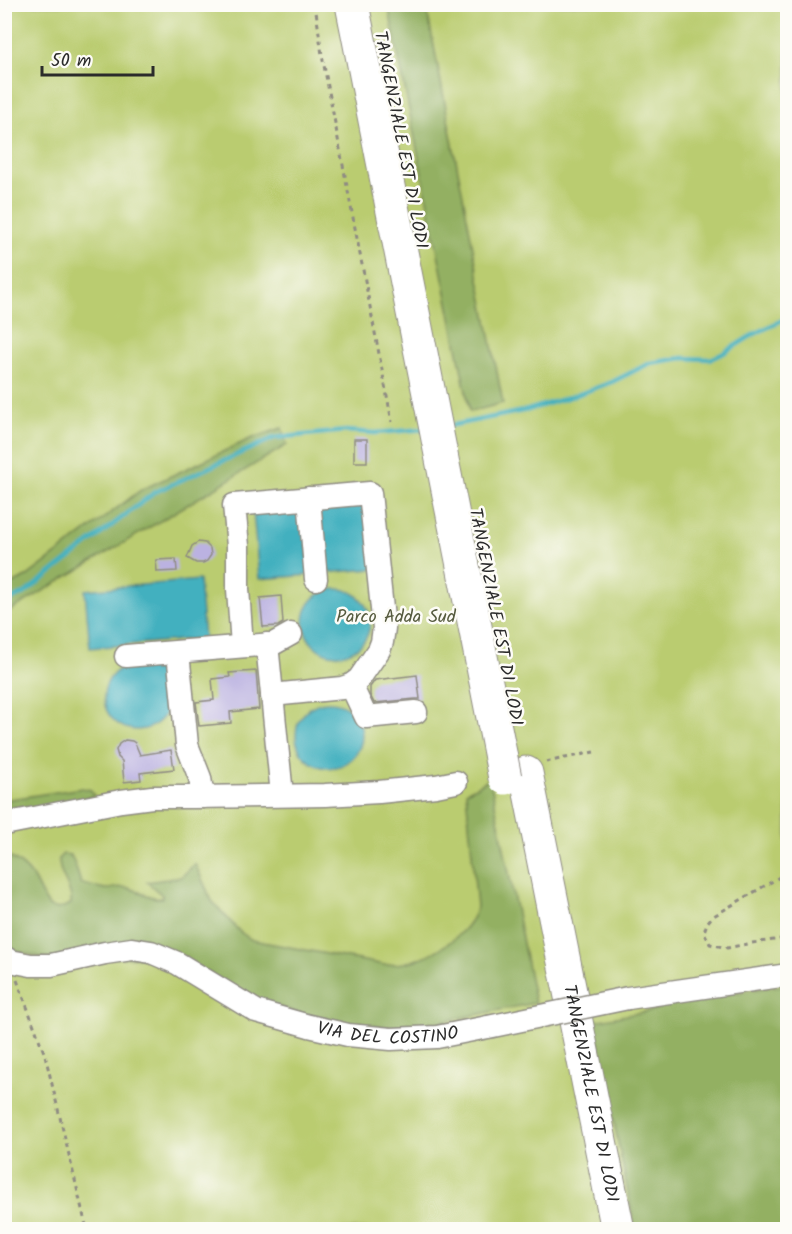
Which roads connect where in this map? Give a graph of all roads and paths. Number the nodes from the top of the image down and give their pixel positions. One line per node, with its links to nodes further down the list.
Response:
1 (315, 4): 4 (path)
2 (352, 4): 5 (highway, TANGENZIALE EST DI LODI)
3 (373, 4): 5 (highway, TANGENZIALE EST DI LODI)
4 (392, 422)
5 (446, 425): 16 (highway, TANGENZIALE EST DI LODI)
6 (309, 498): 7 (street); 10 (street); 13 (street)
7 (316, 579)
8 (291, 634): 9 (street)
9 (267, 644): 10 (street); 14 (street)
10 (242, 646): 11 (street)
11 (178, 652): 12 (street); 19 (street)
12 (126, 656)
13 (351, 685): 14 (street); 15 (street)
14 (272, 695): 18 (street)
15 (416, 712)
16 (514, 766): 26 (highway, TANGENZIALE EST DI LODI); 27 (highway, TANGENZIALE EST DI LODI)
17 (456, 782): 18 (street)
18 (282, 795): 19 (street)
19 (203, 797): 20 (street)
20 (4, 824)
21 (788, 872): 22 (path)
22 (788, 938)
23 (7, 959): 24 (street, VIA DEL COSTINO, bridge); 25 (path)
24 (788, 975)
25 (87, 1230)
26 (596, 1230)
27 (618, 1230)

